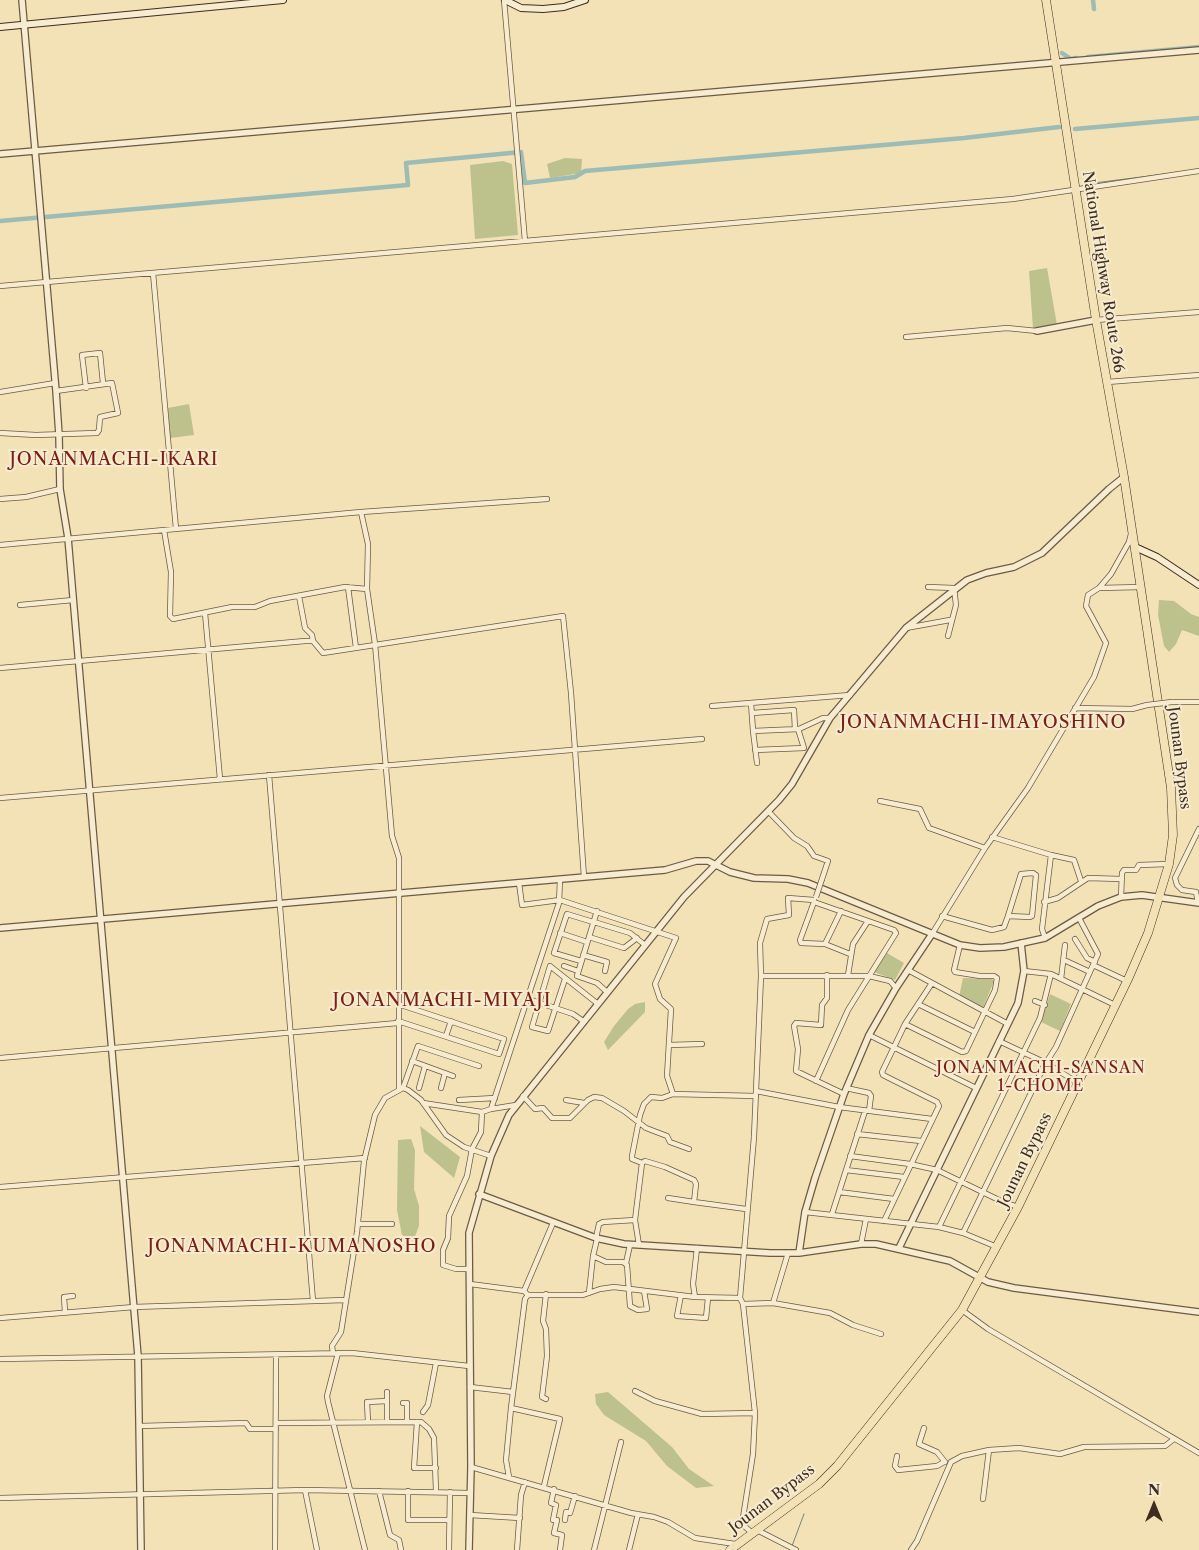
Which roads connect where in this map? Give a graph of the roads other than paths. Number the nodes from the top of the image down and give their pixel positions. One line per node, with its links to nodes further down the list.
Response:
1 (22, 0): 6 (street)
2 (283, 0): 6 (main road)
3 (504, 0): 4 (main road); 10 (street)
4 (585, 0)
5 (1046, 0): 9 (highway, National Highway Route 266)
6 (24, 25): 7 (main road); 11 (street)
7 (0, 27)
8 (1199, 50): 9 (street)
9 (1055, 64): 10 (street); 14 (highway, National Highway Route 266)
10 (514, 110): 11 (street); 15 (street)
11 (35, 151): 12 (street); 17 (street)
12 (0, 154)
13 (1199, 171): 14 (street)
14 (1076, 188): 15 (street); 20 (highway, National Highway Route 266)
15 (525, 241): 16 (street)
16 (152, 273): 17 (street); 37 (street)
17 (46, 282): 18 (street); 25 (street)
18 (0, 286)
19 (1199, 312): 20 (street)
20 (1096, 320): 21 (street); 24 (highway, National Highway Route 266)
21 (1037, 331): 22 (street)
22 (906, 338)
23 (1199, 374): 24 (street)
24 (1107, 382): 32 (highway, National Highway Route 266)
25 (55, 383): 28 (street); 29 (street)
26 (104, 383): 27 (street); 27 (street); 31 (street)
27 (86, 388): 28 (street)
28 (56, 391): 31 (street)
29 (0, 392)
30 (0, 433): 31 (street)
31 (60, 435): 33 (street)
32 (1124, 478): 38 (highway, National Highway Route 266); 47 (street)
33 (60, 489): 35 (street); 40 (street)
34 (547, 498): 36 (street)
35 (0, 499)
36 (361, 512): 37 (street); 49 (street)
37 (176, 529): 39 (street)
38 (1132, 529): 42 (highway, National Highway Route 266); 48 (street)
39 (164, 530): 40 (street); 53 (street)
40 (68, 538): 41 (street); 51 (street)
41 (0, 545)
42 (1135, 547): 43 (main road); 46 (highway, Jounan Bypass)
43 (1199, 586)
44 (348, 587): 49 (street); 50 (street); 59 (street)
45 (928, 587): 47 (street)
46 (1140, 587): 48 (street); 88 (highway, Jounan Bypass)
47 (954, 588): 54 (street); 55 (street)
48 (1099, 588): 67 (street)
49 (366, 589): 58 (street)
50 (300, 596): 53 (street); 57 (street)
51 (73, 600): 52 (street); 61 (street)
52 (20, 605)
53 (206, 613): 60 (street)
54 (950, 620): 55 (street); 56 (street)
55 (906, 628): 63 (street)
56 (948, 636)
57 (314, 641): 59 (street); 60 (street)
58 (375, 644): 59 (street); 73 (street); 76 (street)
59 (356, 648)
60 (209, 649): 61 (street); 78 (street)
61 (78, 661): 62 (street); 79 (street)
62 (0, 668)
63 (851, 695): 65 (street); 69 (street)
64 (1199, 702): 67 (street, bridge)
65 (751, 703): 66 (street); 68 (street)
66 (712, 706)
67 (1075, 708): 84 (street)
68 (752, 713): 70 (street); 71 (street)
69 (830, 718): 70 (street); 82 (street)
70 (797, 729): 71 (street); 74 (street)
71 (753, 731): 74 (street)
72 (702, 739): 73 (street)
73 (576, 750): 76 (street); 89 (street)
74 (755, 750): 75 (street)
75 (757, 763)
76 (385, 765): 77 (street); 94 (street)
77 (269, 775): 78 (street); 101 (street)
78 (220, 779): 79 (street)
79 (89, 790): 80 (street); 107 (street)
80 (0, 798)
81 (880, 801): 85 (street)
82 (768, 811): 87 (street); 97 (street, bridge)
83 (1199, 829): 100 (street)
84 (992, 837): 85 (street); 86 (street)
85 (985, 848): 104 (street)
86 (1051, 856): 92 (street); 99 (street)
87 (715, 864): 89 (street); 111 (street); 113 (street)
88 (1169, 864): 91 (street); 96 (highway, Jounan Bypass)
89 (584, 877): 90 (street)
90 (560, 879): 93 (street); 98 (street)
91 (1121, 880): 92 (street); 95 (street)
92 (1081, 881): 99 (street)
93 (519, 883): 94 (street); 98 (street)
94 (398, 894): 101 (street); 149 (street)
95 (1121, 897): 96 (street); 106 (street)
96 (1160, 898): 100 (street); 141 (highway, Jounan Bypass)
97 (815, 899): 103 (street); 119 (street); 137 (street)
98 (560, 900): 102 (street); 146 (street)
99 (1044, 902): 115 (street)
100 (1199, 903)
101 (280, 904): 107 (street); 162 (street)
102 (597, 911): 109 (street); 111 (street)
103 (841, 911): 108 (street); 119 (street)
104 (942, 916): 105 (street); 113 (street)
105 (1008, 916): 105 (street)
106 (1079, 918): 115 (street); 127 (street)
107 (101, 920): 110 (street); 169 (street)
108 (868, 921): 123 (street); 138 (street)
109 (594, 922): 112 (street); 114 (street); 117 (street)
110 (0, 928)
111 (657, 931): 120 (street); 167 (street)
112 (560, 933): 117 (street); 126 (street)
113 (932, 934): 121 (street); 130 (street)
114 (637, 938): 117 (street); 120 (street)
115 (1045, 938): 118 (street)
116 (1075, 938): 127 (street)
117 (588, 940): 124 (street)
118 (1021, 943): 121 (street); 132 (street)
119 (825, 944): 123 (street)
120 (645, 945): 145 (street)
121 (960, 945): 155 (street)
122 (1065, 945): 125 (street)
123 (850, 954): 136 (street)
124 (583, 955): 126 (street); 131 (street)
125 (1064, 960): 133 (street); 140 (street)
126 (581, 961): 129 (street)
127 (1094, 964): 133 (street); 141 (street)
128 (564, 966): 129 (street)
129 (578, 970): 145 (street)
130 (908, 970): 142 (street); 143 (street)
131 (605, 971)
132 (1024, 971): 135 (street); 160 (street)
133 (1090, 972): 144 (street)
134 (827, 974): 136 (street); 137 (street); 178 (street)
135 (1051, 974): 140 (street); 152 (street)
136 (848, 975): 138 (street)
137 (761, 976): 186 (street)
138 (869, 976): 143 (street); 178 (street)
139 (565, 979): 148 (street); 150 (street); 154 (street)
140 (1061, 979): 144 (street)
141 (1127, 981): 153 (highway, Jounan Bypass)
142 (932, 983): 151 (street); 155 (street)
143 (896, 988): 163 (street)
144 (1082, 988): 153 (street); 173 (street)
145 (607, 992): 150 (street)
146 (528, 999): 148 (street); 188 (street)
147 (1036, 1001): 152 (street)
148 (539, 1002): 154 (street); 154 (street)
149 (398, 1004): 156 (street); 158 (street)
150 (598, 1004): 157 (street)
151 (918, 1004): 159 (street); 161 (street)
152 (1045, 1005): 170 (street)
153 (1115, 1005): 179 (highway, Jounan Bypass)
154 (555, 1008): 157 (street)
155 (985, 1012): 160 (street); 161 (street)
156 (451, 1021): 164 (street); 164 (street)
157 (584, 1021): 187 (street)
158 (398, 1022): 162 (street); 164 (street); 183 (street)
159 (905, 1024): 161 (street); 168 (street)
160 (1008, 1024): 165 (street)
161 (975, 1032)
162 (291, 1033): 169 (street); 209 (street)
163 (869, 1035): 168 (street); 184 (street)
164 (446, 1036)
165 (999, 1041): 170 (street); 182 (street)
166 (702, 1044): 167 (street)
167 (670, 1045): 185 (street)
168 (893, 1047): 182 (street); 200 (street)
169 (112, 1048): 171 (street); 214 (street)
170 (1023, 1052): 173 (street); 216 (street)
171 (0, 1058)
172 (412, 1061): 174 (street); 175 (street); 183 (street)
173 (1046, 1063): 179 (street); 219 (street)
174 (425, 1066): 176 (street); 180 (street)
175 (479, 1066)
176 (445, 1072): 177 (street); 181 (street)
177 (453, 1076)
178 (816, 1081): 184 (street)
179 (1078, 1083): 224 (highway, Jounan Bypass)
180 (419, 1088)
181 (441, 1088)
182 (976, 1088): 213 (street)
183 (401, 1089): 192 (street); 208 (street)
184 (845, 1091): 195 (street); 198 (street)
185 (673, 1094): 186 (street); 201 (street)
186 (756, 1094): 195 (street); 225 (street)
187 (523, 1096): 193 (street); 194 (street)
188 (494, 1098): 189 (street); 196 (street)
189 (474, 1099): 190 (street); 197 (street)
190 (459, 1100)
191 (566, 1100): 193 (street)
192 (423, 1103): 197 (street); 204 (street)
193 (584, 1103): 201 (street)
194 (516, 1105): 196 (street); 206 (street)
195 (839, 1107): 198 (street); 226 (street)
196 (491, 1109): 199 (street)
197 (474, 1110): 199 (street)
198 (867, 1111): 200 (street); 202 (street)
199 (482, 1112): 204 (street)
200 (932, 1120): 203 (street)
201 (639, 1124): 205 (street); 210 (street)
202 (857, 1134): 203 (street); 207 (street)
203 (921, 1141): 211 (street)
204 (472, 1149): 206 (street); 249 (street)
205 (689, 1150)
206 (491, 1156): 220 (street)
207 (850, 1156): 211 (street); 212 (street)
208 (365, 1158): 209 (street); 232 (street)
209 (302, 1162): 214 (street); 263 (street)
210 (642, 1163): 223 (street); 229 (street)
211 (910, 1164): 213 (street); 215 (street)
212 (846, 1170): 215 (street); 218 (street)
213 (937, 1170): 216 (street); 234 (street)
214 (123, 1177): 217 (street); 266 (street)
215 (904, 1177): 222 (street)
216 (961, 1182): 219 (street); 235 (street)
217 (0, 1187)
218 (839, 1192): 222 (street); 227 (street)
219 (982, 1192): 224 (street); 236 (street)
220 (479, 1194): 231 (street); 249 (street)
221 (668, 1198): 223 (street)
222 (894, 1199): 230 (street)
223 (694, 1202): 225 (street)
224 (1018, 1207): 241 (highway, Jounan Bypass)
225 (746, 1209): 244 (street)
226 (806, 1212): 227 (street); 246 (street)
227 (832, 1214): 228 (street)
228 (866, 1219): 230 (street); 238 (street)
229 (635, 1220): 237 (street); 240 (street)
230 (884, 1221): 234 (street)
231 (553, 1223): 237 (street); 254 (street)
232 (358, 1224): 233 (street); 262 (street)
233 (392, 1224)
234 (910, 1224): 235 (street); 243 (street)
235 (939, 1227): 236 (street)
236 (963, 1233): 241 (street)
237 (596, 1238): 239 (street); 247 (street)
238 (861, 1244): 243 (street); 246 (street)
239 (630, 1245): 240 (street); 248 (street)
240 (639, 1245): 242 (street)
241 (997, 1247): 250 (highway, Jounan Bypass)
242 (697, 1248): 244 (street); 259 (street)
243 (898, 1248): 250 (street)
244 (744, 1251): 245 (street); 261 (street)
245 (788, 1253): 246 (street); 264 (street)
246 (799, 1253)
247 (593, 1256): 248 (street); 255 (street)
248 (626, 1263): 252 (street)
249 (469, 1269): 251 (street)
250 (981, 1278): 267 (highway, Jounan Bypass); 269 (street)
251 (470, 1284): 254 (street); 277 (street)
252 (628, 1290): 253 (street); 253 (street); 255 (street)
253 (644, 1291): 258 (street)
254 (526, 1293): 256 (street); 281 (street)
255 (589, 1293): 256 (street)
256 (546, 1294): 282 (street)
257 (72, 1296): 268 (street)
258 (681, 1296): 259 (street); 260 (street)
259 (694, 1297): 260 (street)
260 (708, 1298): 261 (street)
261 (740, 1298): 265 (street)
262 (345, 1300): 263 (street); 272 (street)
263 (313, 1301): 266 (street)
264 (773, 1303): 265 (street); 271 (street)
265 (743, 1304): 287 (street)
266 (134, 1307): 268 (street); 274 (street)
267 (962, 1310): 297 (street); 330 (highway, Jounan Bypass)
268 (65, 1312): 270 (street)
269 (1199, 1312)
270 (0, 1318)
271 (881, 1334)
272 (335, 1353): 273 (street); 276 (street); 293 (street)
273 (276, 1355): 274 (street); 292 (street)
274 (138, 1356): 275 (street); 294 (street)
275 (0, 1359)
276 (436, 1363): 277 (street); 286 (street)
277 (469, 1366): 278 (street)
278 (470, 1387): 281 (street); 306 (street)
279 (635, 1391): 287 (street)
280 (387, 1392): 283 (street)
281 (513, 1392): 285 (street)
282 (546, 1400)
283 (387, 1401): 288 (street); 289 (street)
284 (403, 1403): 290 (street)
285 (511, 1408): 308 (street); 310 (street)
286 (424, 1412)
287 (755, 1413): 330 (street)
288 (368, 1422): 289 (street); 293 (street)
289 (387, 1422): 290 (street)
290 (407, 1422): 291 (street)
291 (417, 1422): 307 (street); 307 (street)
292 (276, 1423): 293 (street); 296 (street)
293 (333, 1423): 313 (street)
294 (140, 1426): 296 (street); 320 (street)
295 (924, 1428): 304 (street)
296 (276, 1429): 317 (street)
297 (1174, 1439): 299 (street); 301 (street)
298 (621, 1442): 324 (street)
299 (1191, 1448): 300 (street); 302 (street)
300 (1199, 1448)
301 (989, 1450): 305 (street); 323 (street)
302 (1199, 1453)
303 (897, 1456): 304 (street)
304 (944, 1462): 305 (street)
305 (951, 1462): 344 (street)
306 (471, 1467): 308 (street); 319 (street)
307 (436, 1468): 316 (street)
308 (509, 1477): 309 (street)
309 (525, 1482): 310 (street); 327 (street)
310 (544, 1486): 311 (street)
311 (554, 1489): 321 (street); 341 (street)
312 (305, 1490): 313 (street); 317 (street); 335 (street)
313 (352, 1490): 314 (street); 336 (street)
314 (379, 1491): 315 (street); 337 (street)
315 (408, 1491): 316 (street); 328 (street)
316 (436, 1491): 318 (street)
317 (276, 1492): 320 (street); 334 (street)
318 (450, 1492): 319 (street); 328 (street)
319 (470, 1493): 325 (street)
320 (140, 1495): 322 (street); 333 (street)
321 (575, 1496): 324 (street); 329 (street)
322 (0, 1498)
323 (983, 1499)
324 (606, 1506): 326 (street); 342 (street)
325 (470, 1514): 327 (street); 339 (street)
326 (638, 1514): 331 (street); 343 (street)
327 (520, 1518): 340 (street)
328 (449, 1520): 338 (street)
329 (565, 1520)
330 (754, 1531): 331 (highway, Jounan Bypass); 332 (street)
331 (733, 1547)
332 (791, 1548)
333 (141, 1550)
334 (275, 1550)
335 (317, 1550)
336 (365, 1550)
337 (401, 1550)
338 (449, 1550)
339 (469, 1550)
340 (517, 1550)
341 (560, 1550)
342 (594, 1550)
343 (629, 1550)
344 (911, 1550)

